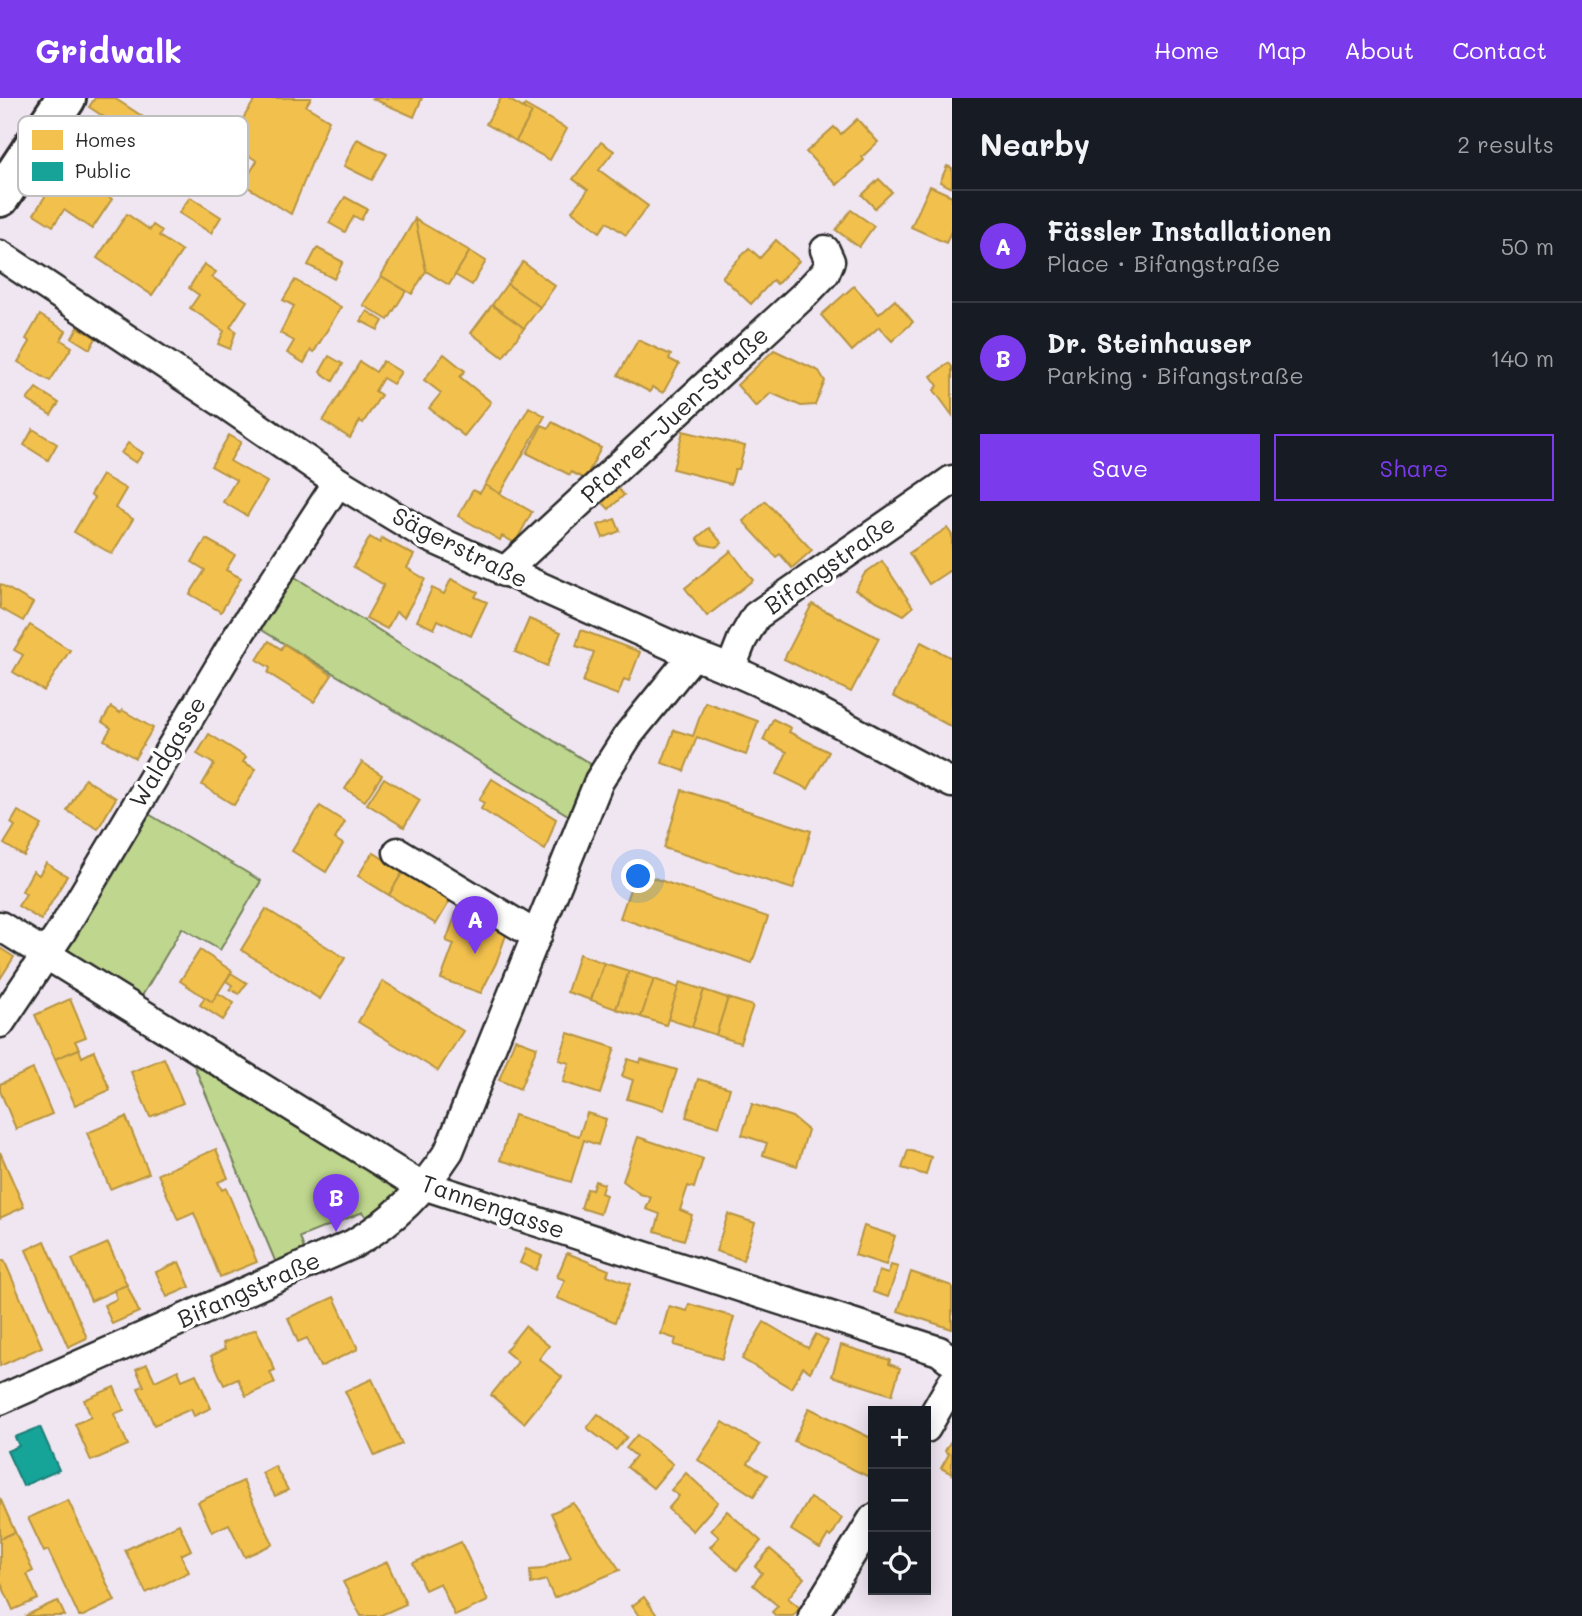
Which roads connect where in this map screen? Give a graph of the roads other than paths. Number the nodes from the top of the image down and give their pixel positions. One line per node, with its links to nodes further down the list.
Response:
1 (66, 98): 2 (main road)
2 (54, 116)
3 (18, 170): 4 (main road)
4 (0, 197)
5 (825, 250): 9 (street, Pfarrer-Juen-Straße)
6 (0, 255): 8 (street, Sägerstraße)
7 (952, 480): 11 (street, Bifangstraße)
8 (338, 482): 9 (street, Sägerstraße); 16 (street, Waldgasse)
9 (504, 572): 10 (street, Sägerstraße)
10 (693, 655): 11 (street, Sägerstraße); 15 (street, Bifangstraße)
11 (731, 668): 12 (street, Sägerstraße)
12 (952, 783)
13 (398, 852): 15 (street)
14 (0, 926): 16 (street, Tannengasse)
15 (537, 936): 18 (street, Bifangstraße)
16 (47, 955): 17 (street, Waldgasse); 18 (street, Tannengasse)
17 (0, 1023)
18 (425, 1186): 19 (street, Tannengasse); 21 (street, Bifangstraße)
19 (952, 1361)
20 (952, 1383): 22 (street)
21 (0, 1400)
22 (931, 1419)
23 (868, 1527): 24 (street)
24 (813, 1616)

